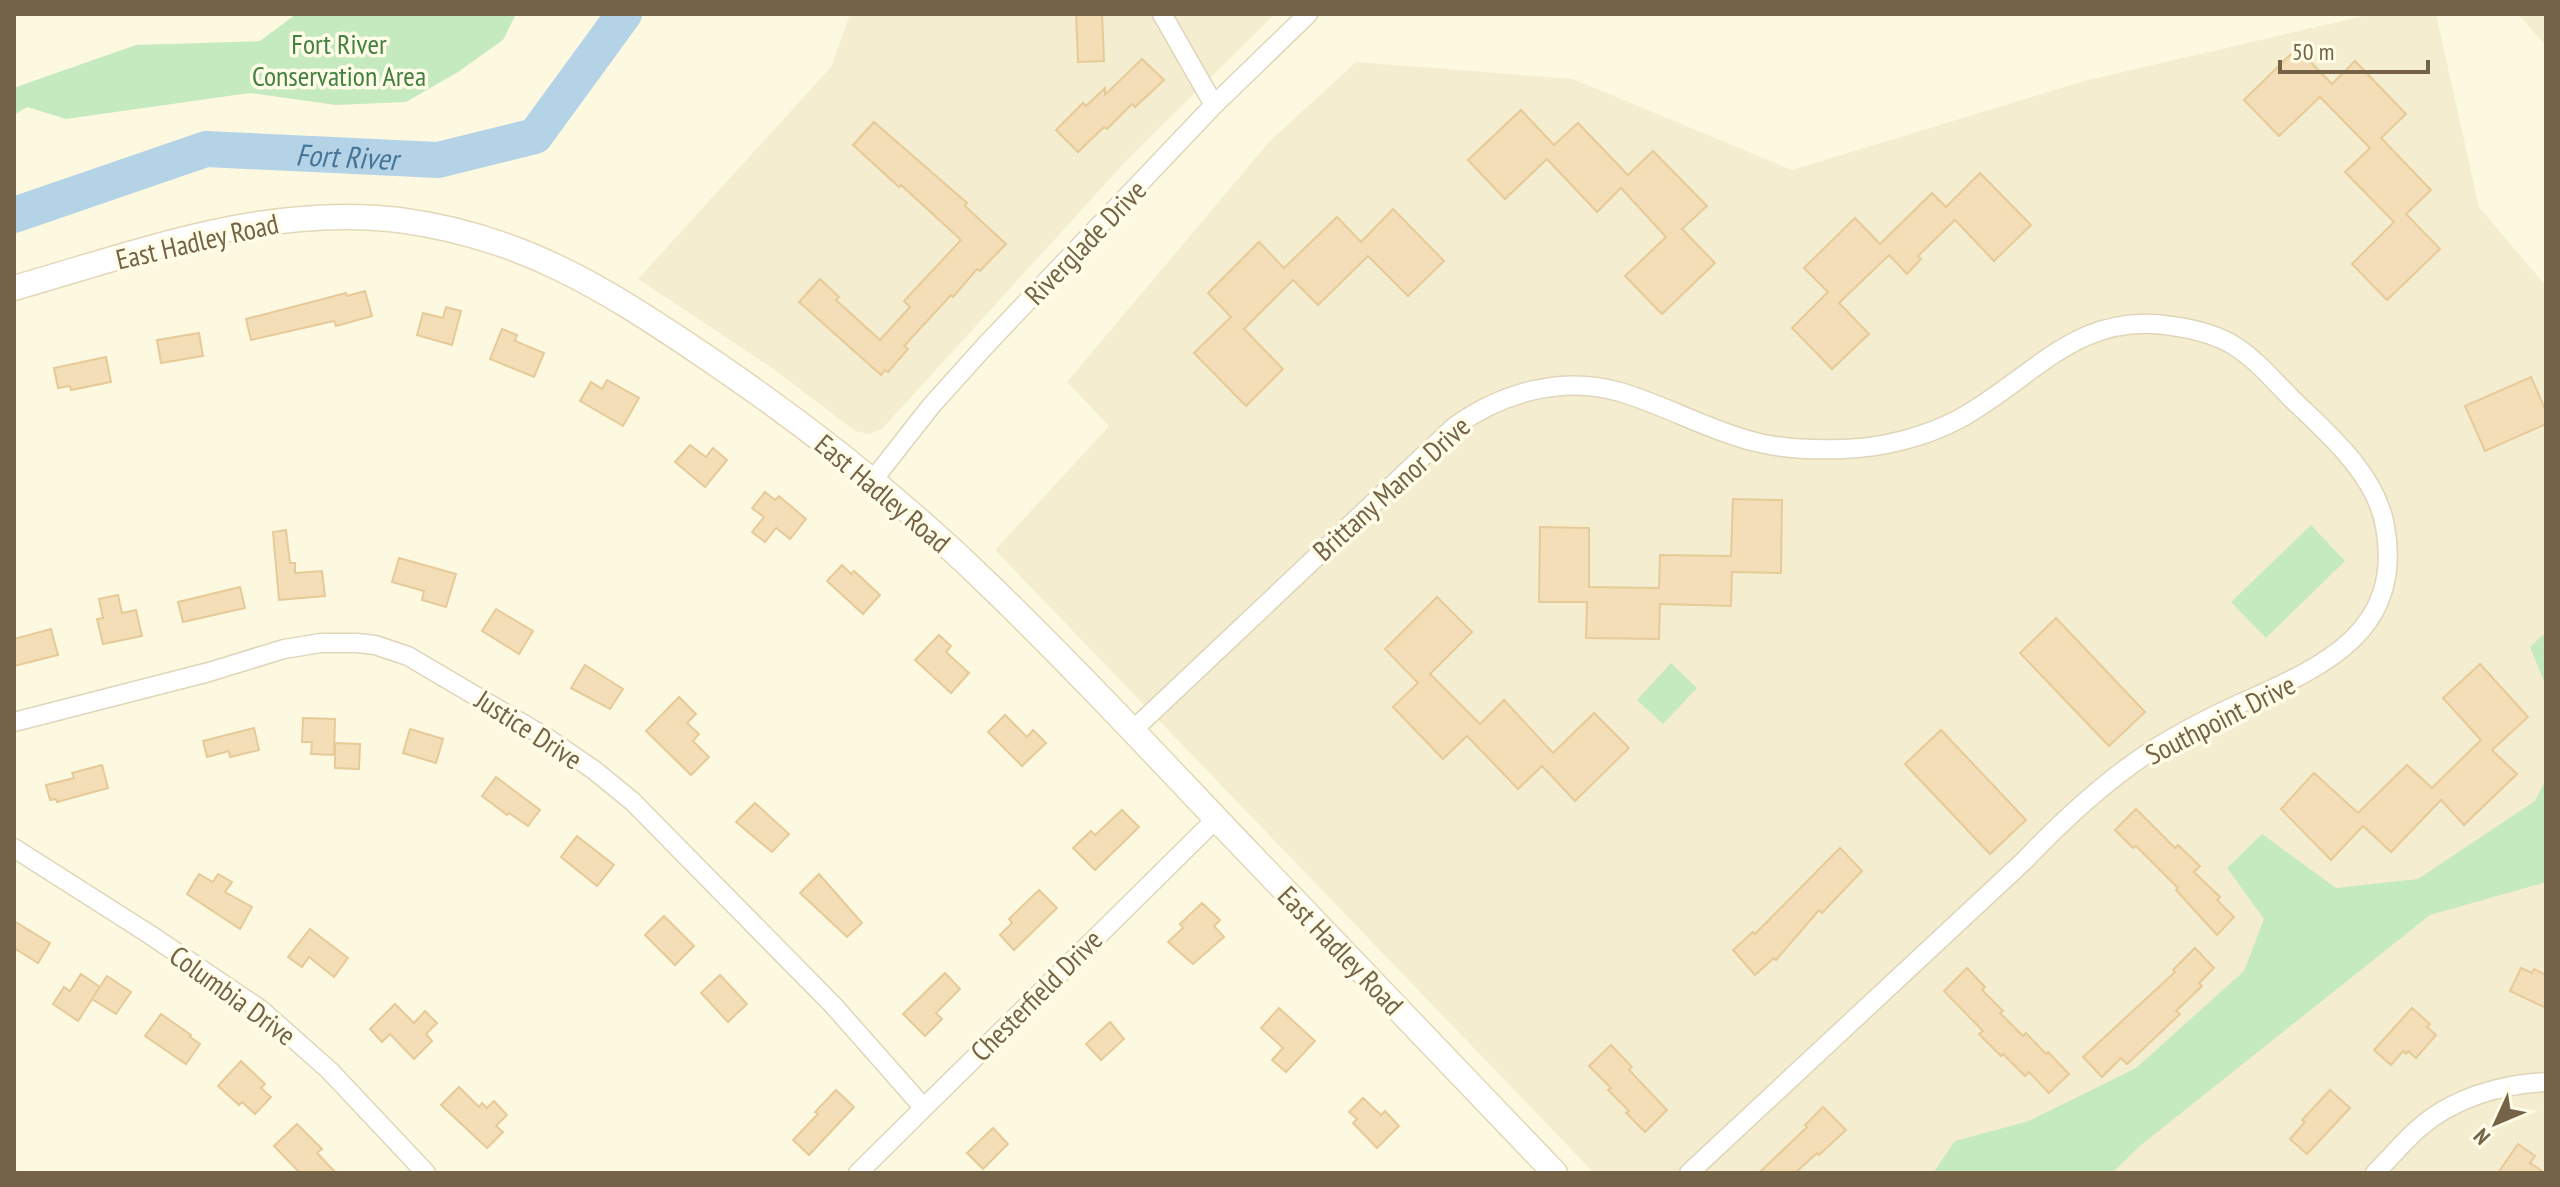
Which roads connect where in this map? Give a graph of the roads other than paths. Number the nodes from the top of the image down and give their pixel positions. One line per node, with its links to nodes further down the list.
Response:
1 (1162, 14): 3 (street)
2 (1308, 14): 3 (street, Riverglade Drive)
3 (1214, 105): 6 (street, Riverglade Drive)
4 (14, 288): 6 (street, East Hadley Road)
5 (2149, 323): 8 (street, Brittany Manor Drive); 16 (street, Southpoint Drive)
6 (873, 480): 8 (street, East Hadley Road)
7 (14, 722): 12 (street, Justice Drive)
8 (1132, 731): 9 (street, East Hadley Road)
9 (1216, 819): 12 (street, Chesterfield Drive); 15 (street, East Hadley Road)
10 (14, 848): 13 (street, Columbia Drive)
11 (2546, 1082): 17 (street)
12 (923, 1107): 14 (street, Chesterfield Drive)
13 (426, 1173)
14 (858, 1173)
15 (1555, 1173)
16 (1689, 1173)
17 (2375, 1173)

